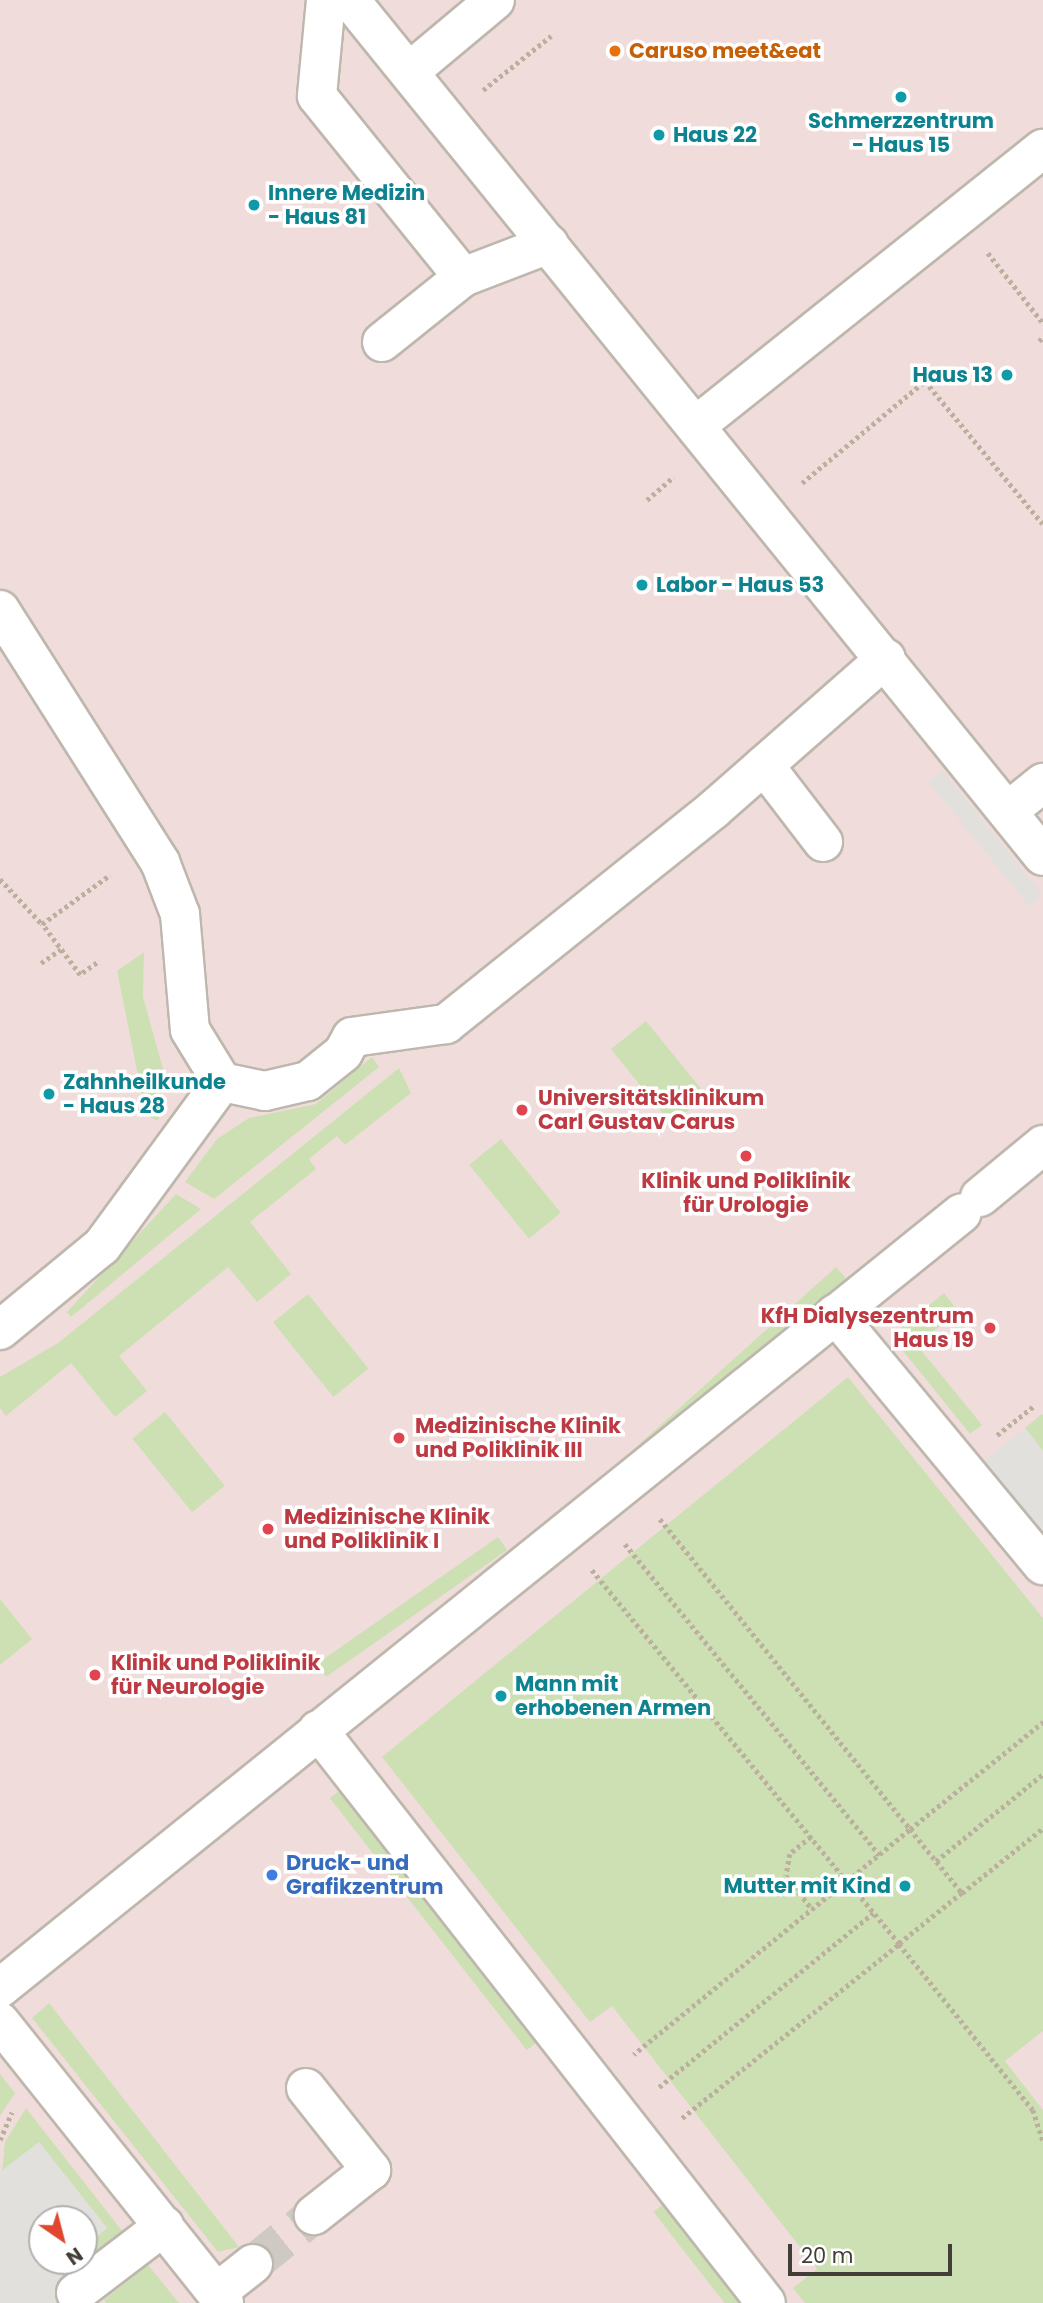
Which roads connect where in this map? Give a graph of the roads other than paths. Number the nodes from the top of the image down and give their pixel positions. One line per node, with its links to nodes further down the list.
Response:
1 (326, 0): 7 (street)
2 (349, 0): 4 (street)
3 (495, 0): 4 (street)
4 (409, 72): 6 (street)
5 (1043, 149): 9 (street)
6 (550, 244): 7 (street); 9 (street)
7 (463, 277): 8 (street)
8 (382, 342)
9 (698, 424): 11 (street)
10 (0, 610): 17 (street)
11 (886, 658): 12 (street); 14 (street)
12 (764, 765): 15 (street); 17 (street)
13 (1043, 783): 14 (street)
14 (1008, 811): 16 (street)
15 (823, 842)
16 (1043, 856)
17 (222, 1082): 20 (street)
18 (1043, 1145): 19 (street)
19 (835, 1314): 21 (street); 22 (street)
20 (0, 1330)
21 (1043, 1566)
22 (318, 1730): 23 (street); 31 (street)
23 (0, 1988)
24 (0, 2022): 27 (street)
25 (306, 2088): 26 (street)
26 (314, 2215)
27 (164, 2226): 29 (street); 30 (street)
28 (253, 2264): 30 (street)
29 (76, 2292)
30 (220, 2298)
31 (766, 2303)

